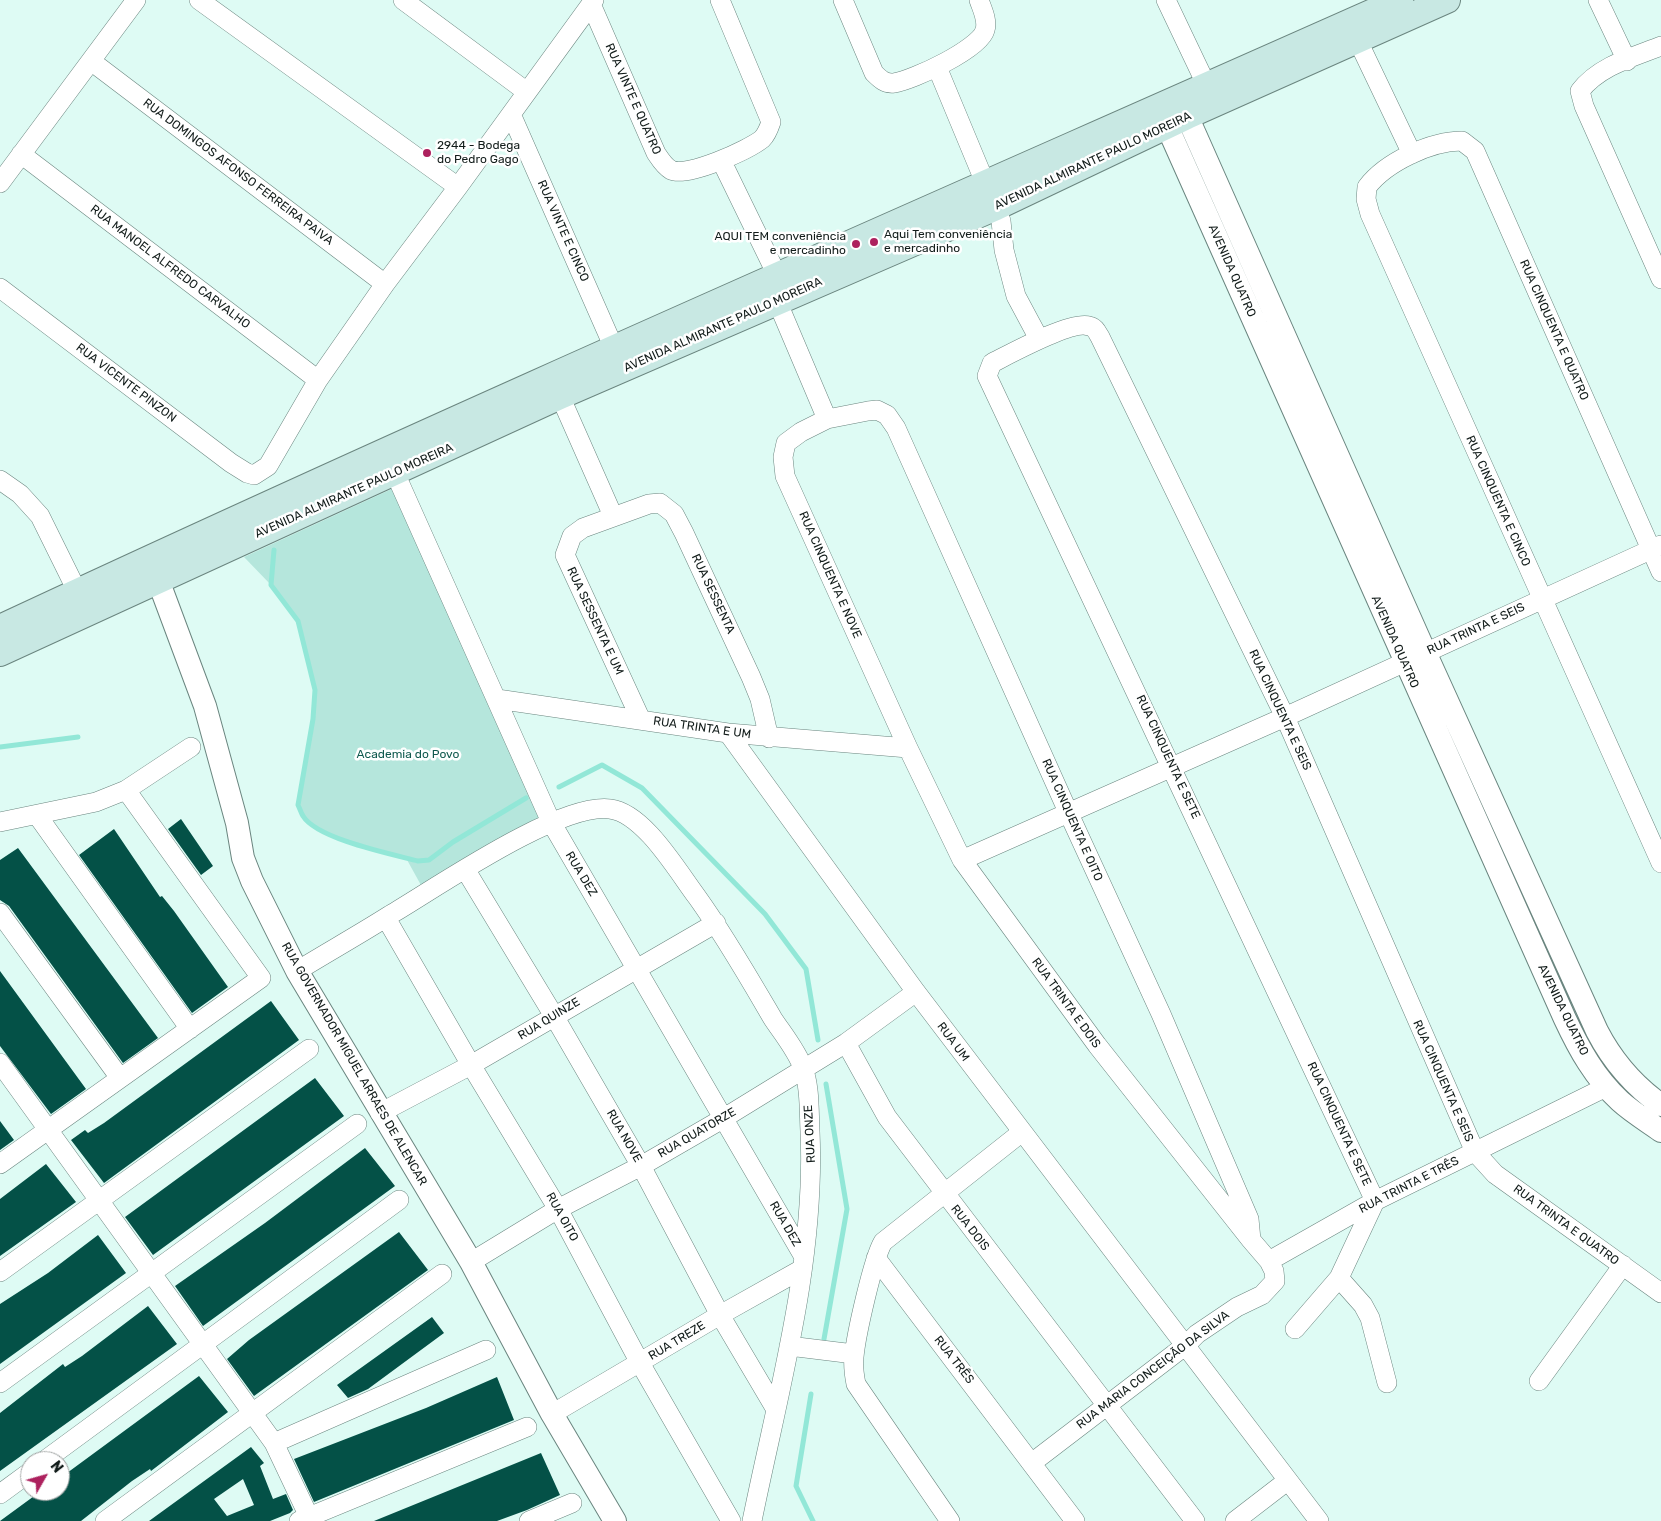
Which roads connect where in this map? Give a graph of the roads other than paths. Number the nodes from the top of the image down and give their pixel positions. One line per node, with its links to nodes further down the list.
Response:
1 (136, 0): 14 (street)
2 (199, 0): 26 (street)
3 (403, 0): 18 (street)
4 (720, 0): 23 (street, RUA VINTE E QUATRO)
5 (843, 0): 16 (street)
6 (979, 0): 16 (street)
7 (1166, 0): 17 (street)
8 (1447, 0): 12 (main road, AVENIDA ALMIRANTE PAULO MOREIRA)
9 (1598, 0): 15 (street)
10 (592, 2): 18 (street); 23 (street, RUA VINTE E QUATRO)
11 (1385, 3): 17 (main road, AVENIDA ALMIRANTE PAULO MOREIRA)
12 (1357, 40): 20 (main road, AVENIDA ALMIRANTE PAULO MOREIRA); 22 (street)
13 (1661, 46): 15 (street)
14 (91, 61): 21 (street); 29 (street, RUA DOMINGOS AFONSO FERREIRA PAIVA)
15 (1627, 61): 28 (street)
16 (937, 67): 25 (street)
17 (1206, 84): 25 (main road, AVENIDA ALMIRANTE PAULO MOREIRA)
18 (528, 92): 19 (street)
19 (511, 114): 26 (street); 33 (street, RUA VINTE E CINCO)
20 (1177, 121): 27 (main road, AVENIDA ALMIRANTE PAULO MOREIRA); 48 (street, AVENIDA QUATRO); 50 (street, AVENIDA QUATRO)
21 (22, 154): 24 (street); 34 (street, RUA MANOEL ALFREDO CARVALHO)
22 (1412, 154): 42 (street, RUA CINQUENTA E QUATRO); 45 (street, RUA CINQUENTA E CINCO)
23 (721, 160): 31 (street)
24 (0, 183)
25 (986, 183): 27 (street); 31 (main road, AVENIDA ALMIRANTE PAULO MOREIRA)
26 (458, 187): 29 (street)
27 (996, 207): 31 (main road, AVENIDA ALMIRANTE PAULO MOREIRA); 32 (street)
28 (1661, 279)
29 (385, 284): 34 (street)
30 (0, 288): 38 (street, RUA VICENTE PINZON)
31 (777, 288): 33 (main road, AVENIDA ALMIRANTE PAULO MOREIRA); 35 (main road, AVENIDA ALMIRANTE PAULO MOREIRA); 36 (street)
32 (1039, 339): 52 (street, RUA CINQUENTA E SEIS); 58 (street, RUA CINQUENTA E SETE)
33 (614, 348): 40 (main road, AVENIDA ALMIRANTE PAULO MOREIRA)
34 (318, 380): 38 (street)
35 (560, 396): 37 (main road, AVENIDA ALMIRANTE PAULO MOREIRA); 41 (street)
36 (827, 420): 57 (street, RUA CINQUENTA E NOVE); 60 (street, RUA CINQUENTA E OITO)
37 (395, 473): 44 (main road, AVENIDA ALMIRANTE PAULO MOREIRA); 51 (street, RUA DEZ)
38 (254, 475): 40 (street)
39 (0, 480): 46 (street)
40 (269, 503): 46 (main road, AVENIDA ALMIRANTE PAULO MOREIRA)
41 (613, 516): 53 (street, RUA SESSENTA E UM); 55 (street, RUA SESSENTA)
42 (1656, 547): 43 (street, RUA CINQUENTA E QUATRO); 45 (street, RUA TRINTA E SEIS)
43 (1661, 572)
44 (158, 580): 46 (main road, AVENIDA ALMIRANTE PAULO MOREIRA); 71 (street, RUA GOVERNADOR MIGUEL ARRAES DE ALENCAR)
45 (1541, 598): 48 (street, RUA TRINTA E SEIS); 65 (street, RUA CINQUENTA E CINCO)
46 (82, 603): 47 (main road, AVENIDA ALMIRANTE PAULO MOREIRA); 49 (main road, AVENIDA ALMIRANTE PAULO MOREIRA)
47 (0, 628)
48 (1425, 652): 50 (street, RUA TRINTA E SEIS); 82 (street, AVENIDA QUATRO)
49 (0, 653)
50 (1404, 662): 52 (street, RUA TRINTA E SEIS); 81 (street, AVENIDA QUATRO)
51 (497, 699): 53 (street, RUA TRINTA E UM); 63 (street, RUA DEZ)
52 (1285, 717): 58 (street, RUA TRINTA E SEIS); 89 (street, RUA CINQUENTA E SEIS)
53 (641, 720): 54 (street, RUA TRINTA E UM)
54 (728, 733): 55 (street, RUA TRINTA E UM); 72 (street, RUA UM)
55 (769, 738): 57 (street, RUA TRINTA E UM)
56 (191, 748): 59 (street)
57 (908, 748): 64 (street, RUA TRINTA E DOIS)
58 (1172, 766): 60 (street, RUA TRINTA E SEIS); 94 (street, RUA CINQUENTA E SETE)
59 (126, 790): 61 (street); 74 (street)
60 (1068, 814): 64 (street, RUA TRINTA E SEIS); 97 (street, RUA CINQUENTA E OITO)
61 (37, 815): 62 (street); 74 (street)
62 (0, 822)
63 (551, 822): 66 (street); 69 (street, RUA ONZE); 70 (street, RUA DEZ)
64 (962, 860): 97 (street, RUA TRINTA E DOIS)
65 (1661, 863)
66 (465, 869): 68 (street); 73 (street, RUA NOVE)
67 (0, 913): 80 (street)
68 (386, 918): 71 (street); 78 (street, RUA OITO)
69 (716, 923): 70 (street, RUA QUINZE); 79 (street, RUA ONZE)
70 (637, 967): 73 (street, RUA QUINZE); 84 (street, RUA DEZ)
71 (297, 971): 83 (street, RUA GOVERNADOR MIGUEL ARRAES DE ALENCAR)
72 (916, 992): 75 (street, RUA QUATORZE); 88 (street, RUA UM)
73 (554, 1016): 78 (street, RUA QUINZE); 91 (street, RUA NOVE)
74 (190, 1029): 80 (street)
75 (846, 1043): 79 (street, RUA QUATORZE); 92 (street, RUA DOIS)
76 (309, 1049): 95 (street)
77 (0, 1063): 86 (street)
78 (471, 1065): 83 (street, RUA QUINZE); 96 (street, RUA OITO)
79 (803, 1068): 84 (street, RUA QUATORZE); 101 (street, RUA ONZE)
80 (120, 1078): 86 (street)
81 (1606, 1087): 87 (street, AVENIDA QUATRO); 89 (street, RUA TRINTA E TRÊS)
82 (1661, 1105)
83 (380, 1113): 100 (street, RUA GOVERNADOR MIGUEL ARRAES DE ALENCAR)
84 (724, 1118): 91 (street, RUA QUATORZE); 101 (street, RUA DEZ)
85 (357, 1124): 104 (street)
86 (48, 1130): 90 (street); 95 (street)
87 (1661, 1131)
88 (1022, 1132): 92 (street); 112 (street, RUA UM)
89 (1475, 1152): 94 (street, RUA TRINTA E TRÊS); 102 (street, RUA TRINTA E QUATRO)
90 (0, 1164)
91 (641, 1166): 96 (street, RUA QUATORZE); 109 (street, RUA NOVE)
92 (943, 1193): 98 (street); 120 (street, RUA DOIS)
93 (399, 1200): 111 (street)
94 (1375, 1200): 99 (street, RUA TRINTA E TRÊS); 106 (street)
95 (100, 1202): 103 (street); 104 (street)
96 (558, 1209): 100 (street, RUA QUATORZE); 115 (street, RUA OITO)
97 (1252, 1240): 99 (street, RUA CINQUENTA E OITO)
98 (876, 1258): 116 (street); 127 (street, RUA TRÊS)
99 (1269, 1261): 107 (street, RUA CINQUENTA E OITO)
100 (471, 1262): 123 (street, RUA GOVERNADOR MIGUEL ARRAES DE ALENCAR)
101 (803, 1263): 109 (street, RUA TREZE); 113 (street, RUA ONZE)
102 (1623, 1265): 108 (street, RUA TRINTA E QUATRO); 117 (street)
103 (0, 1272)
104 (152, 1273): 111 (street); 118 (street)
105 (442, 1274): 122 (street)
106 (1339, 1278): 110 (street); 119 (street)
107 (1275, 1282): 112 (street, RUA MARIA CONCEIÇÃO DA SILVA)
108 (1661, 1293)
109 (720, 1315): 115 (street, RUA TREZE); 121 (street, RUA NOVE)
110 (1295, 1329)
111 (203, 1344): 122 (street); 126 (street)
112 (1186, 1345): 120 (street, RUA MARIA CONCEIÇÃO DA SILVA); 129 (street, RUA UM)
113 (789, 1346): 116 (street); 121 (street, RUA ONZE)
114 (486, 1350): 125 (street)
115 (640, 1363): 123 (street, RUA TREZE); 136 (street, RUA OITO)
116 (854, 1363): 138 (street)
117 (1539, 1381)
118 (0, 1383)
119 (1387, 1383)
120 (1107, 1405): 127 (street, RUA MARIA CONCEIÇÃO DA SILVA); 140 (street, RUA DOIS)
121 (775, 1408): 137 (street, RUA ONZE)
122 (253, 1414): 125 (street); 133 (street)
123 (552, 1414): 135 (street, RUA GOVERNADOR MIGUEL ARRAES DE ALENCAR)
124 (527, 1427): 132 (street)
125 (274, 1443): 132 (street)
126 (58, 1451)
127 (1033, 1462): 139 (street, RUA TRÊS)
128 (20, 1479): 130 (street)
129 (1287, 1481): 141 (street); 142 (street, RUA UM)
130 (0, 1494)
131 (572, 1502): 134 (street)
132 (307, 1520)
133 (105, 1521)
134 (529, 1521)
135 (614, 1521)
136 (731, 1521)
137 (752, 1521)
138 (950, 1521)
139 (1075, 1521)
140 (1195, 1521)
141 (1235, 1521)
142 (1319, 1521)

